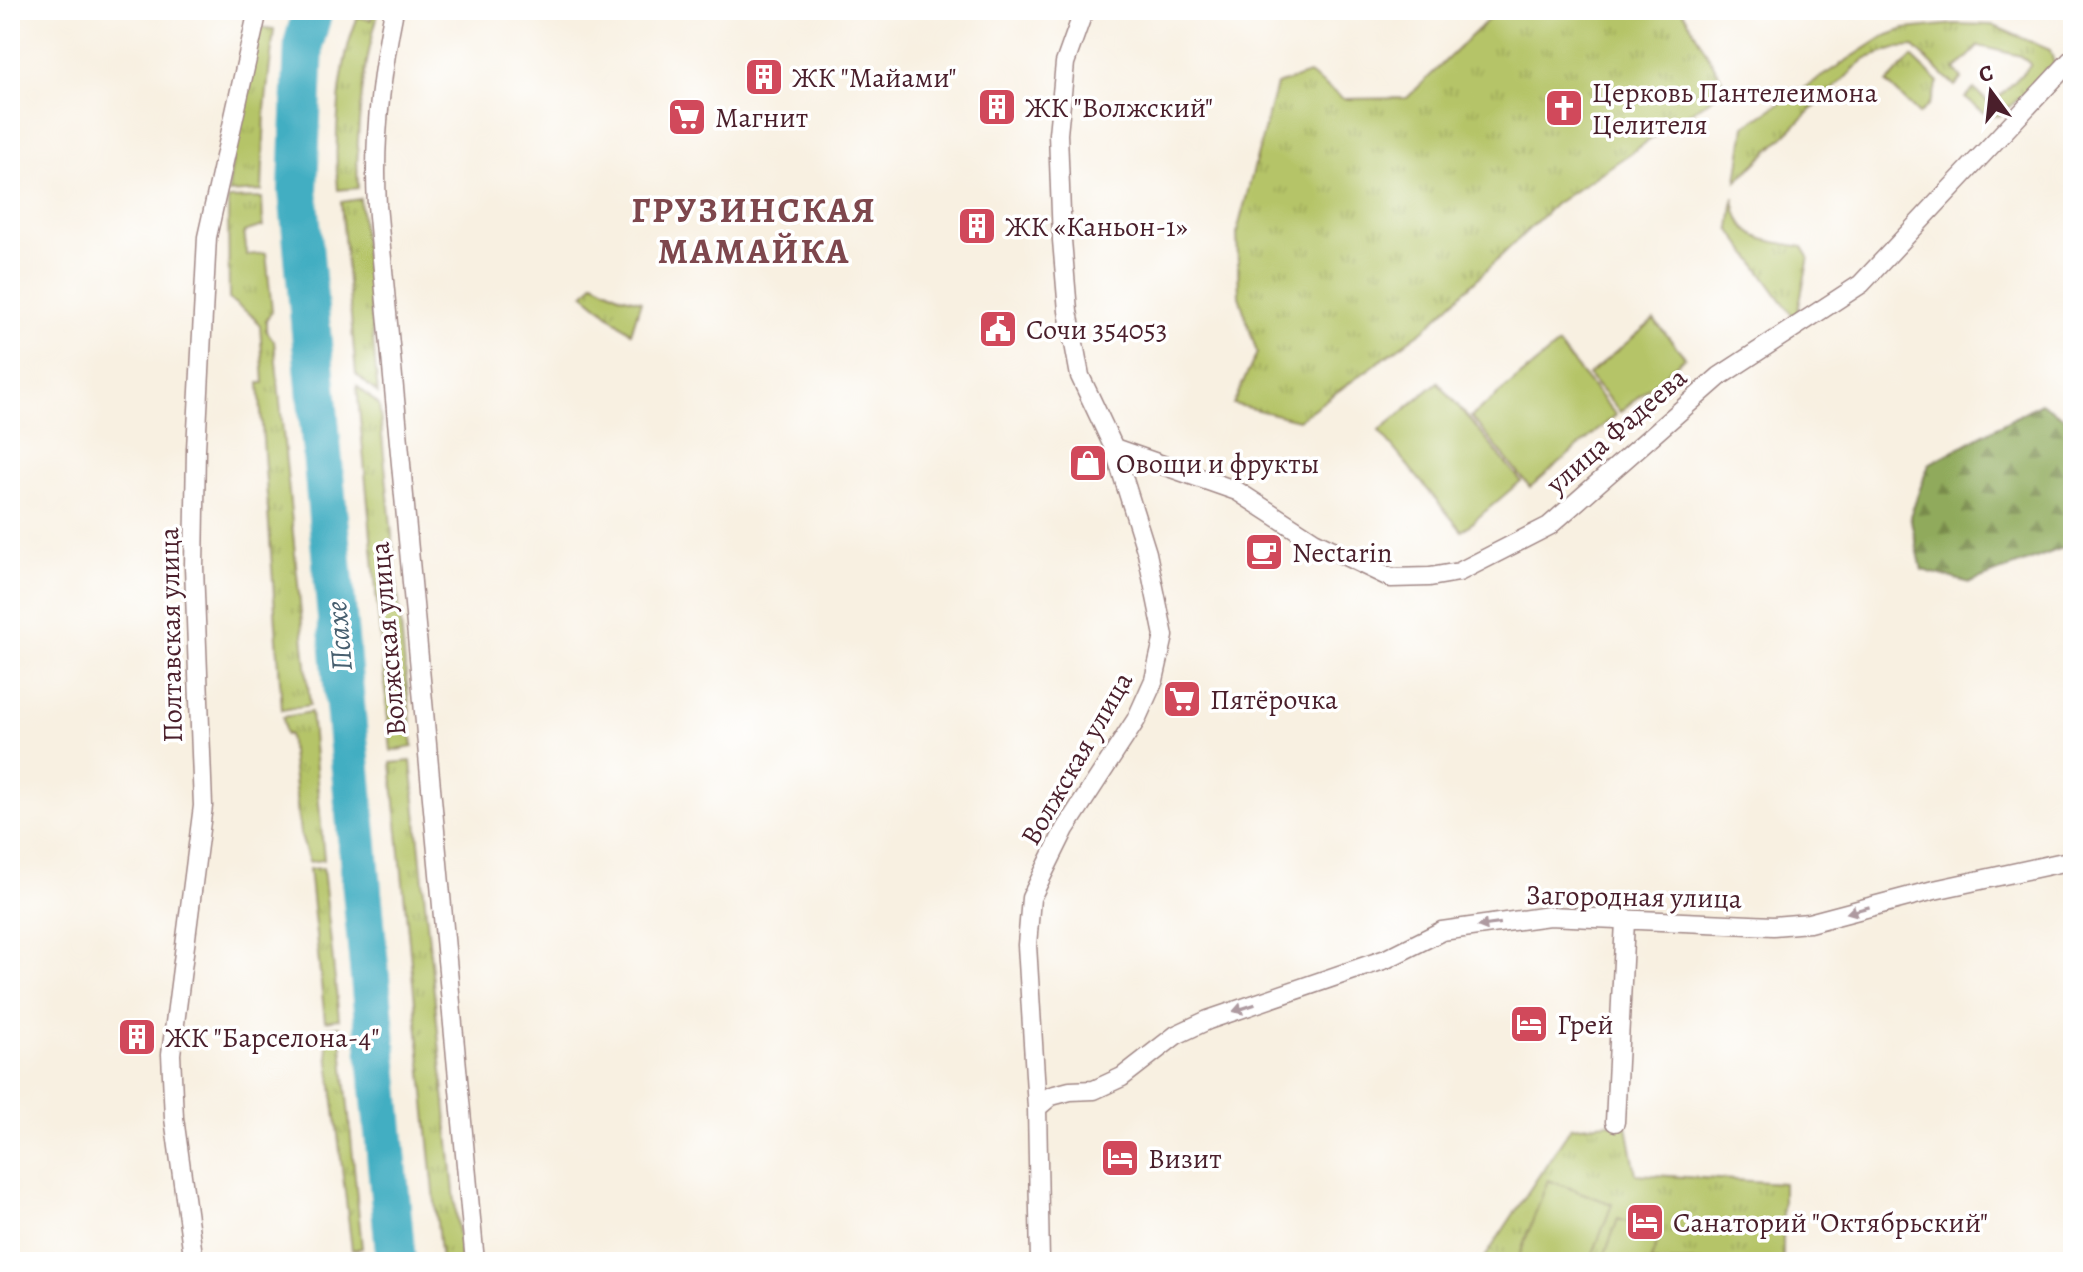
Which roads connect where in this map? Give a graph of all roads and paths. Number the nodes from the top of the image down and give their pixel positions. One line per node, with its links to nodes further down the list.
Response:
1 (258, 10): 10 (street, Полтавская улица)
2 (394, 10): 11 (street, Волжская улица)
3 (1084, 10): 5 (street, Волжская улица)
4 (2073, 58): 5 (street, улица Фадеева)
5 (1114, 448): 8 (street, Волжская улица)
6 (2073, 860): 7 (street, Загородная улица, one-way to 7)
7 (1625, 921): 8 (street, Загородная улица, one-way to 8); 9 (street)
8 (1037, 1108): 12 (street, Волжская улица)
9 (1615, 1122)
10 (194, 1262)
11 (475, 1262)
12 (1040, 1262)

